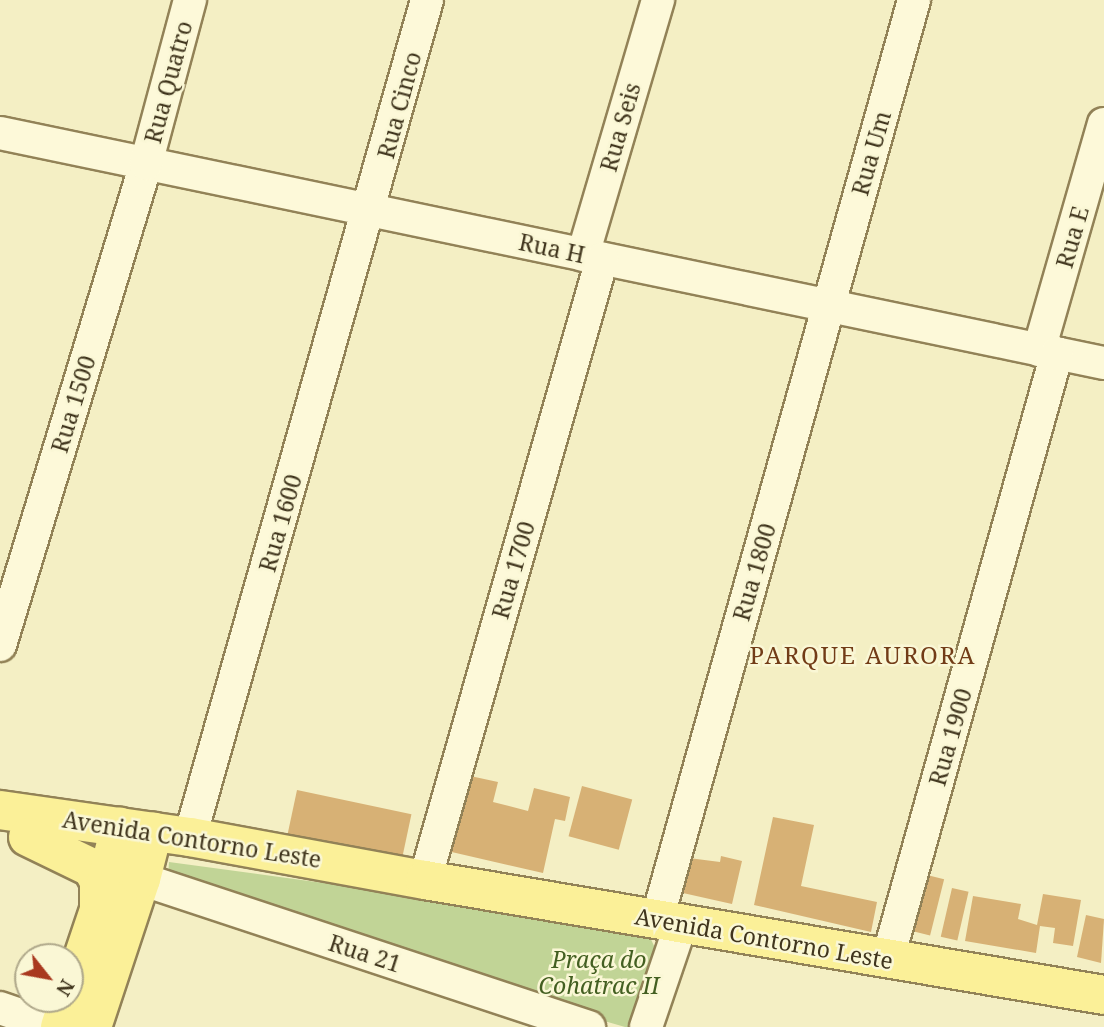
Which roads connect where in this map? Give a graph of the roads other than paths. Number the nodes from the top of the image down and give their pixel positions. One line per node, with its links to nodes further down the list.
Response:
1 (190, 0): 7 (street, Rua Quatro)
2 (427, 0): 8 (street, Rua Cinco)
3 (658, 0): 9 (street, Rua Seis)
4 (914, 0): 10 (street, Rua Um)
5 (1104, 124): 11 (street, Rua E)
6 (0, 133): 7 (street, Rua H)
7 (146, 164): 8 (street, Rua H); 13 (street, Rua 1500)
8 (370, 210): 9 (street, Rua H); 16 (street, Rua 1600)
9 (592, 257): 10 (street, Rua H); 18 (street, Rua 1700)
10 (828, 306): 11 (street, Rua H); 20 (street, Rua 1800)
11 (1048, 351): 12 (street, Rua H); 21 (street, Rua 1900)
12 (1104, 363)
13 (0, 645)
14 (0, 810): 17 (main road, Avenida Contorno Leste)
15 (14, 835): 17 (main road, Avenida Contorno Leste); 19 (main road)
16 (190, 837): 17 (main road, Avenida Contorno Leste); 18 (main road, Avenida Contorno Leste)
17 (135, 848): 18 (main road, Avenida Contorno Leste); 19 (main road); 24 (main road); 25 (street, Rua 21)
18 (425, 880): 20 (main road, Avenida Contorno Leste)
19 (99, 910): 24 (main road)
20 (669, 922): 21 (main road, Avenida Contorno Leste); 26 (street, Rua 1800)
21 (888, 958): 22 (main road, Avenida Contorno Leste)
22 (1104, 995)
23 (0, 1008): 24 (street)
24 (77, 1018)
25 (589, 1027)
26 (646, 1027)

